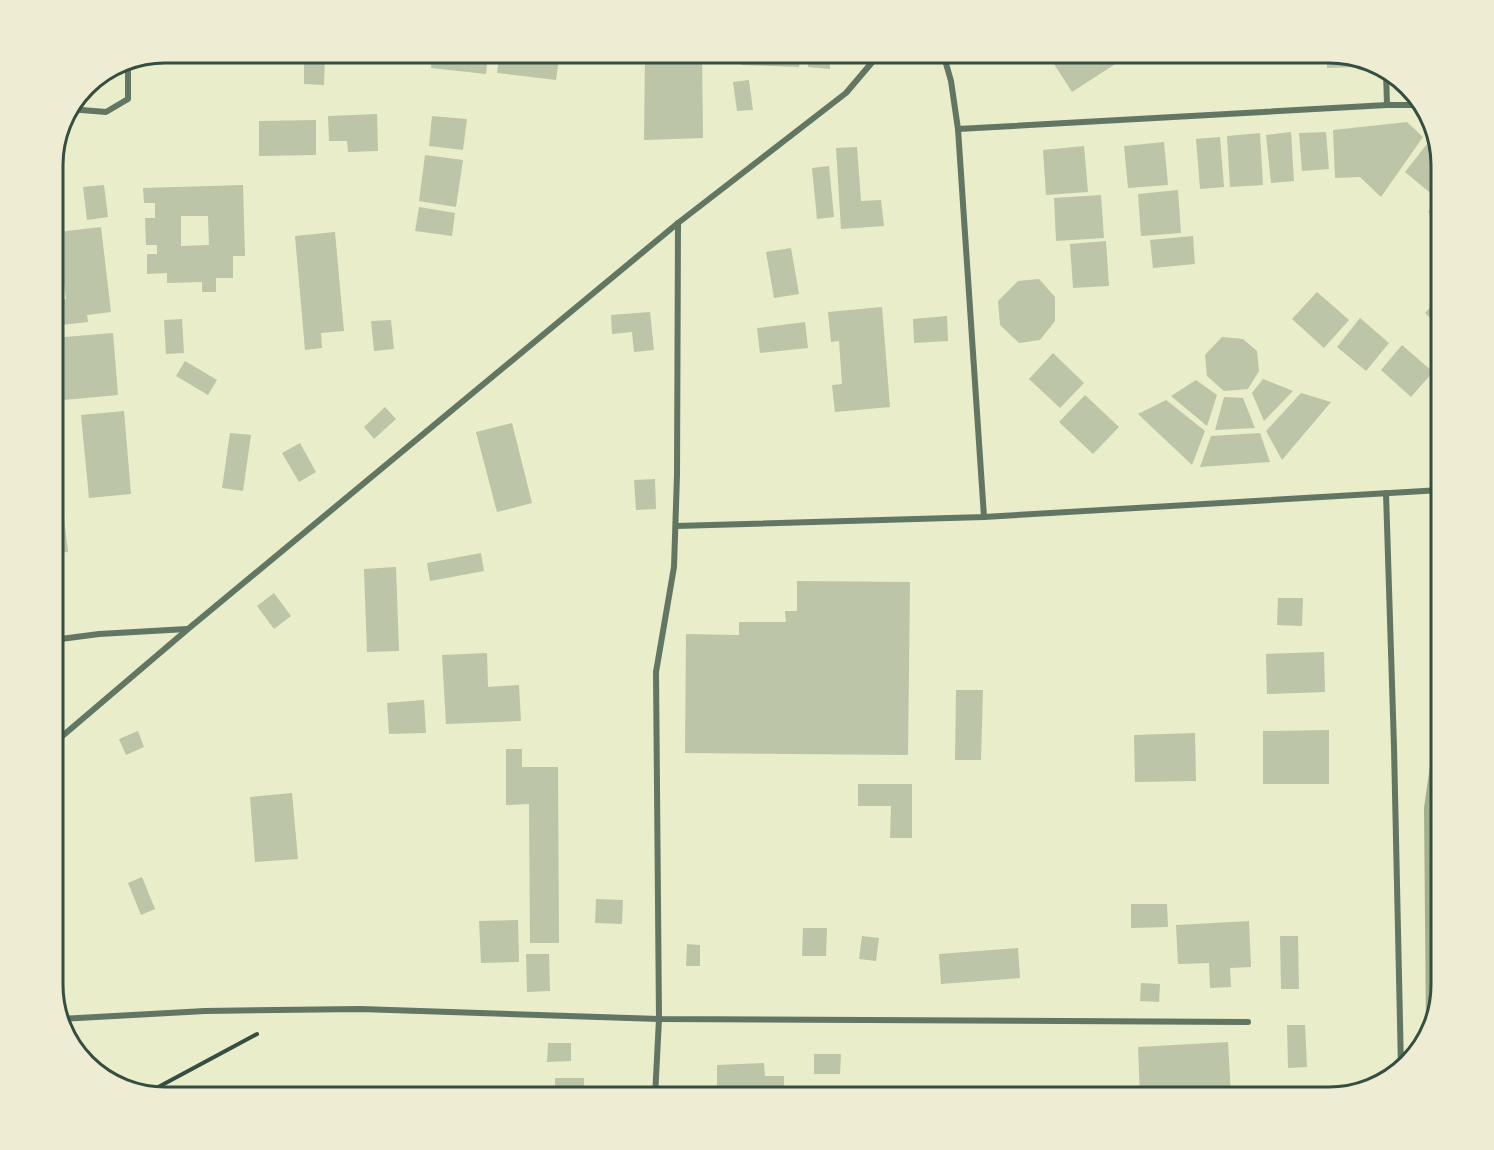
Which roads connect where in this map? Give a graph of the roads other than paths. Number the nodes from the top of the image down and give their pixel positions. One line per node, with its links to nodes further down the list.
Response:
1 (871, 63): 9 (street)
2 (946, 63): 8 (street)
3 (128, 70): 7 (street)
4 (1386, 81): 5 (street)
5 (1387, 105): 6 (street); 8 (street)
6 (1411, 105)
7 (80, 110)
8 (958, 129): 12 (street)
9 (678, 223): 13 (street); 14 (street)
10 (1431, 491): 11 (street)
11 (1386, 493): 12 (street); 20 (street)
12 (984, 517): 13 (street)
13 (676, 526): 18 (street)
14 (188, 629): 15 (street); 16 (street)
15 (63, 639)
16 (63, 735)
17 (69, 1018): 18 (street)
18 (659, 1019): 19 (street); 21 (street)
19 (1248, 1022)
20 (1401, 1057)
21 (656, 1087)

